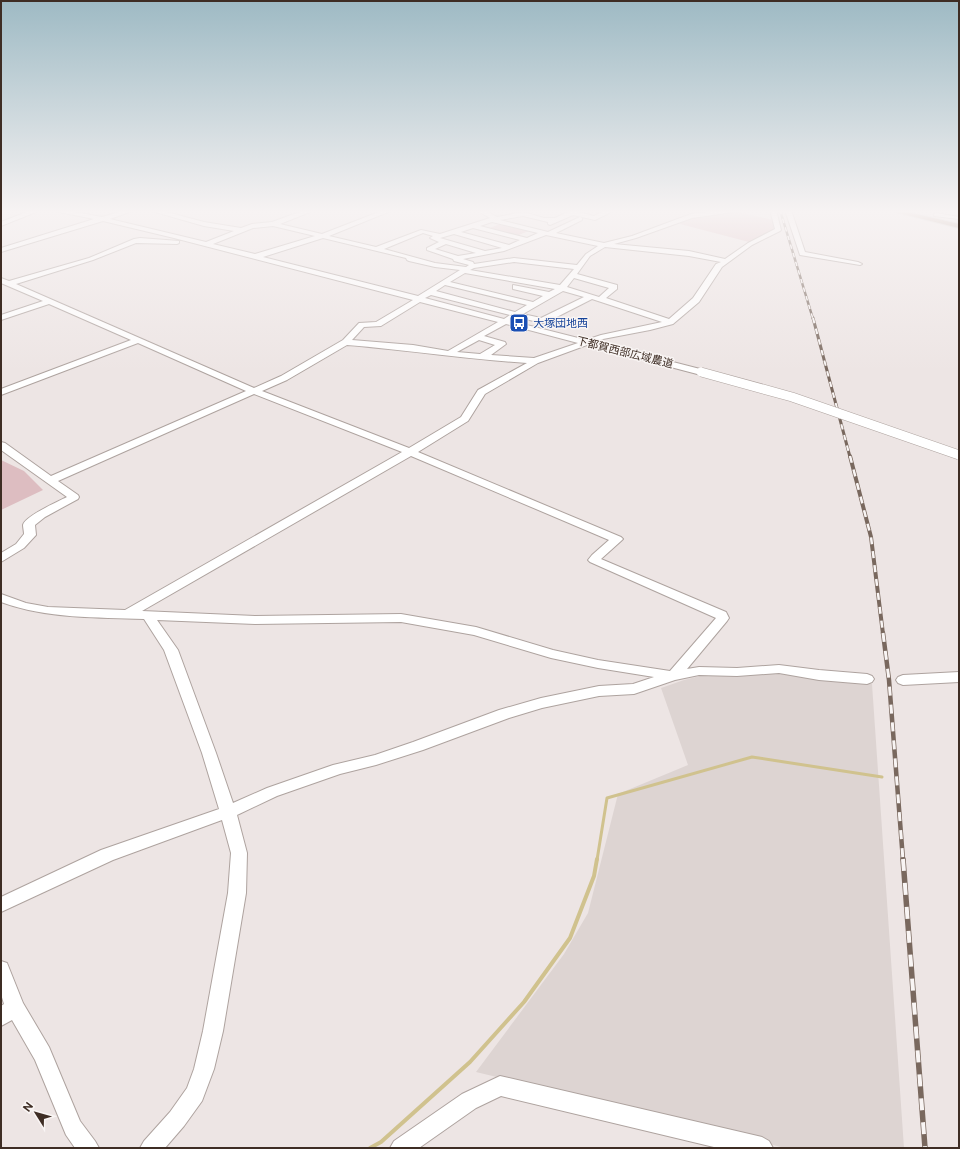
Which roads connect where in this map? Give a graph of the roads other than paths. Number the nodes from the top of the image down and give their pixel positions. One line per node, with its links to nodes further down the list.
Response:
1 (73, 264): 18 (street)
2 (282, 264): 23 (street, 下都賀西部広域農道)
3 (429, 264): 11 (street)
4 (472, 264): 9 (street)
5 (488, 264): 9 (street)
6 (514, 264): 12 (street)
7 (581, 264): 10 (street)
8 (722, 264): 30 (street)
9 (478, 265): 11 (street)
10 (578, 267): 13 (street); 14 (street)
11 (465, 270): 12 (street); 15 (street)
12 (515, 270): 13 (street); 13 (street)
13 (542, 273): 19 (street)
14 (571, 275): 19 (street); 24 (street)
15 (453, 277): 17 (street); 21 (street)
16 (1, 280): 18 (street)
17 (444, 282): 20 (street); 26 (street)
18 (10, 283): 25 (street)
19 (562, 288): 21 (street); 22 (street)
20 (429, 292): 23 (street); 27 (street)
21 (550, 295): 26 (street)
22 (592, 296): 24 (street); 27 (street)
23 (418, 299): 29 (street, 下都賀西部広域農道); 33 (street)
24 (601, 299): 30 (street)
25 (50, 301): 28 (street); 32 (street)
26 (533, 304): 27 (street)
27 (516, 314): 29 (street)
28 (1, 318)
29 (503, 321): 31 (street); 34 (street, 下都賀西部広域農道)
30 (670, 322): 34 (street)
31 (478, 337): 35 (street); 36 (street)
32 (138, 340): 38 (street); 39 (street)
33 (346, 342): 35 (street); 39 (street)
34 (584, 342): 37 (street); 42 (street, 下都賀西部広域農道, bridge)
35 (448, 354): 36 (street)
36 (482, 357): 37 (street)
37 (535, 361): 41 (street)
38 (4, 388)
39 (256, 392): 41 (street); 43 (street)
40 (1, 446): 43 (street)
41 (410, 452): 46 (street); 48 (street)
42 (959, 455)
43 (52, 480): 44 (street)
44 (1, 558)
45 (1, 598): 46 (street)
46 (128, 614): 47 (street)
47 (148, 615): 48 (street); 52 (street)
48 (673, 676): 50 (street); 52 (street)
49 (959, 677): 51 (street)
50 (868, 679)
51 (903, 680)
52 (228, 812): 53 (street); 57 (street)
53 (1, 905)
54 (1, 969): 55 (street)
55 (8, 1012): 56 (street)
56 (88, 1148)
57 (151, 1148)
58 (401, 1148): 59 (street)
59 (762, 1148)

